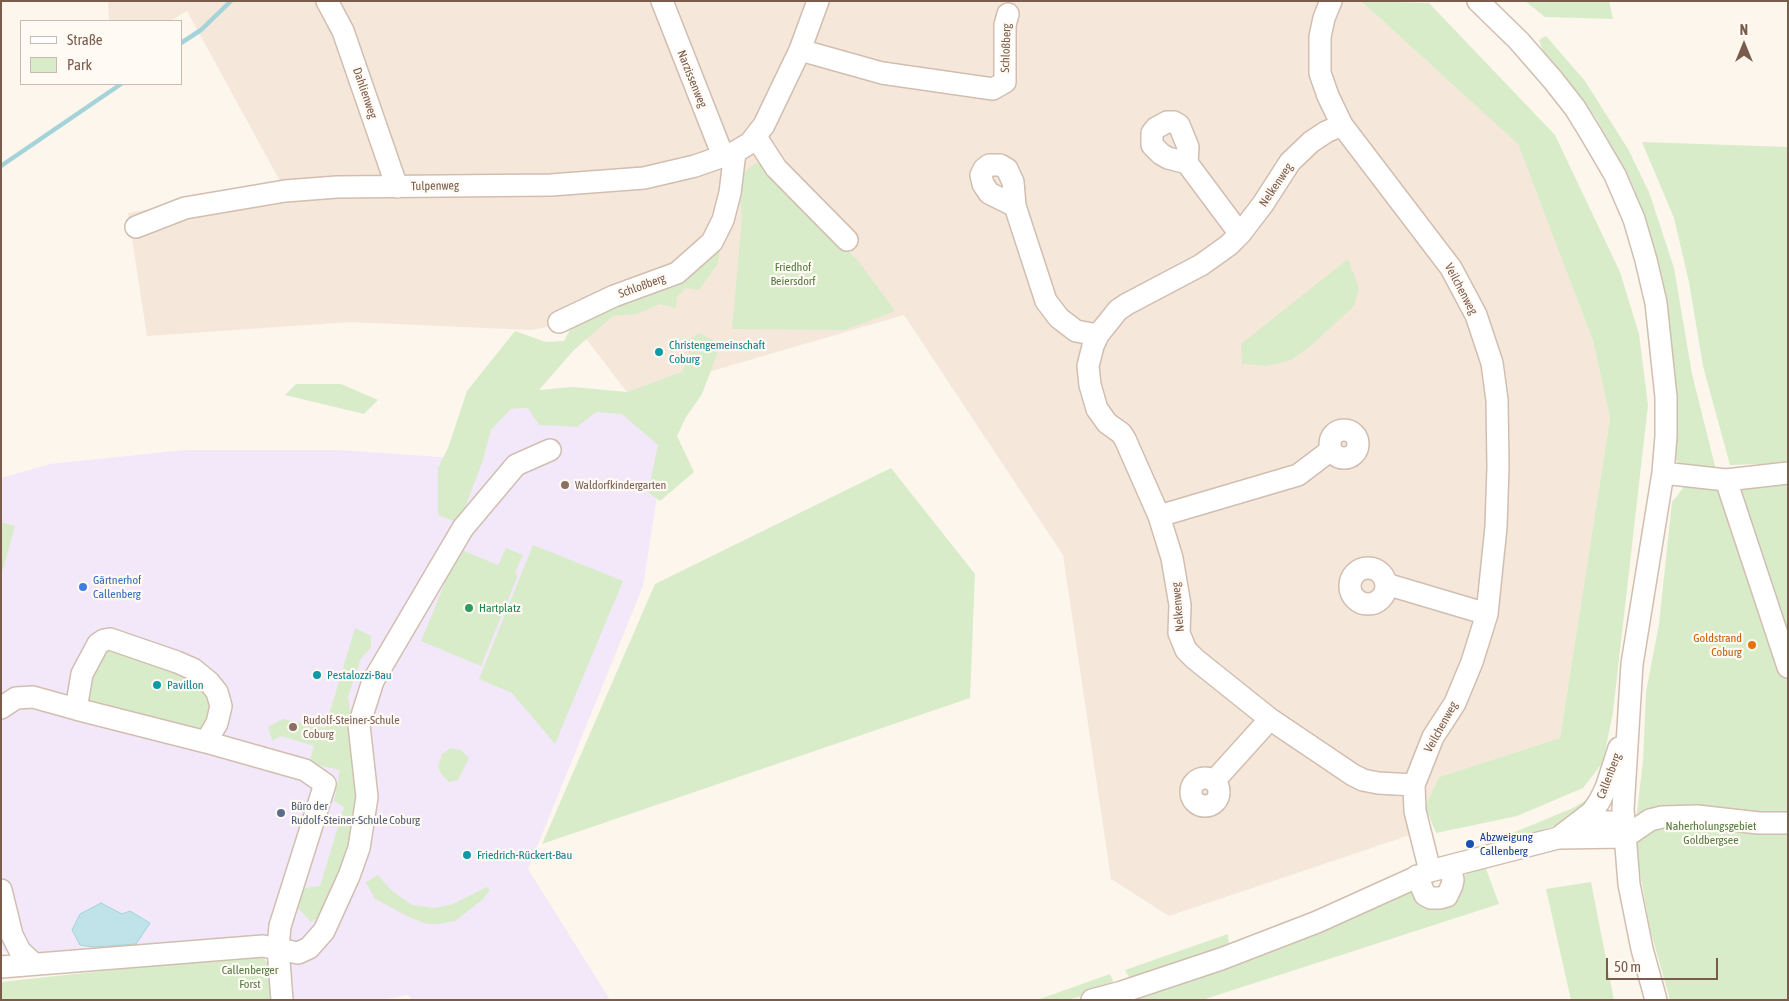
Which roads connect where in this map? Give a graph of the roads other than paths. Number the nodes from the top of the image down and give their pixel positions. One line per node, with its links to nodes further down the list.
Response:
1 (327, 1): 12 (street, Dahlienweg)
2 (662, 1): 10 (street, Narzissenweg)
3 (818, 1): 7 (street)
4 (1331, 1): 8 (street, Veilchenweg)
5 (1478, 1): 21 (street)
6 (1008, 14): 7 (street, Schloßberg)
7 (800, 50): 9 (street)
8 (1342, 125): 15 (street, Nelkenweg); 26 (street, Veilchenweg)
9 (756, 137): 10 (street); 16 (street)
10 (729, 154): 12 (street, Tulpenweg); 17 (street, Schloßberg)
11 (1187, 163): 15 (street)
12 (397, 187): 14 (street, Tulpenweg)
13 (1015, 206): 18 (street)
14 (136, 227)
15 (1240, 234): 18 (street, Nelkenweg)
16 (847, 240)
17 (559, 322)
18 (1098, 335): 24 (street, Nelkenweg)
19 (550, 450): 41 (street)
20 (1332, 450): 24 (street)
21 (1663, 473): 23 (street); 31 (street)
22 (1788, 473): 23 (street)
23 (1726, 480): 27 (street)
24 (1160, 516): 30 (street, Nelkenweg)
25 (1386, 584): 26 (street)
26 (1487, 614): 34 (street, Veilchenweg)
27 (1788, 667)
28 (1, 708): 29 (street)
29 (76, 709): 32 (street); 32 (street)
30 (1270, 719): 33 (street); 34 (street, Nelkenweg)
31 (1628, 720): 35 (street, Callenberg); 36 (street)
32 (206, 742): 41 (street)
33 (1214, 782)
34 (1414, 786): 39 (street, Veilchenweg)
35 (1580, 822): 36 (street); 38 (street, Callenberg)
36 (1624, 822): 37 (street); 38 (street); 46 (street)
37 (1788, 823)
38 (1558, 838): 39 (street)
39 (1432, 871): 45 (street)
40 (1, 890): 42 (street)
41 (278, 948): 42 (street); 44 (street)
42 (33, 963): 43 (street)
43 (1, 967)
44 (282, 1000)
45 (1092, 1000)
46 (1656, 1000)

